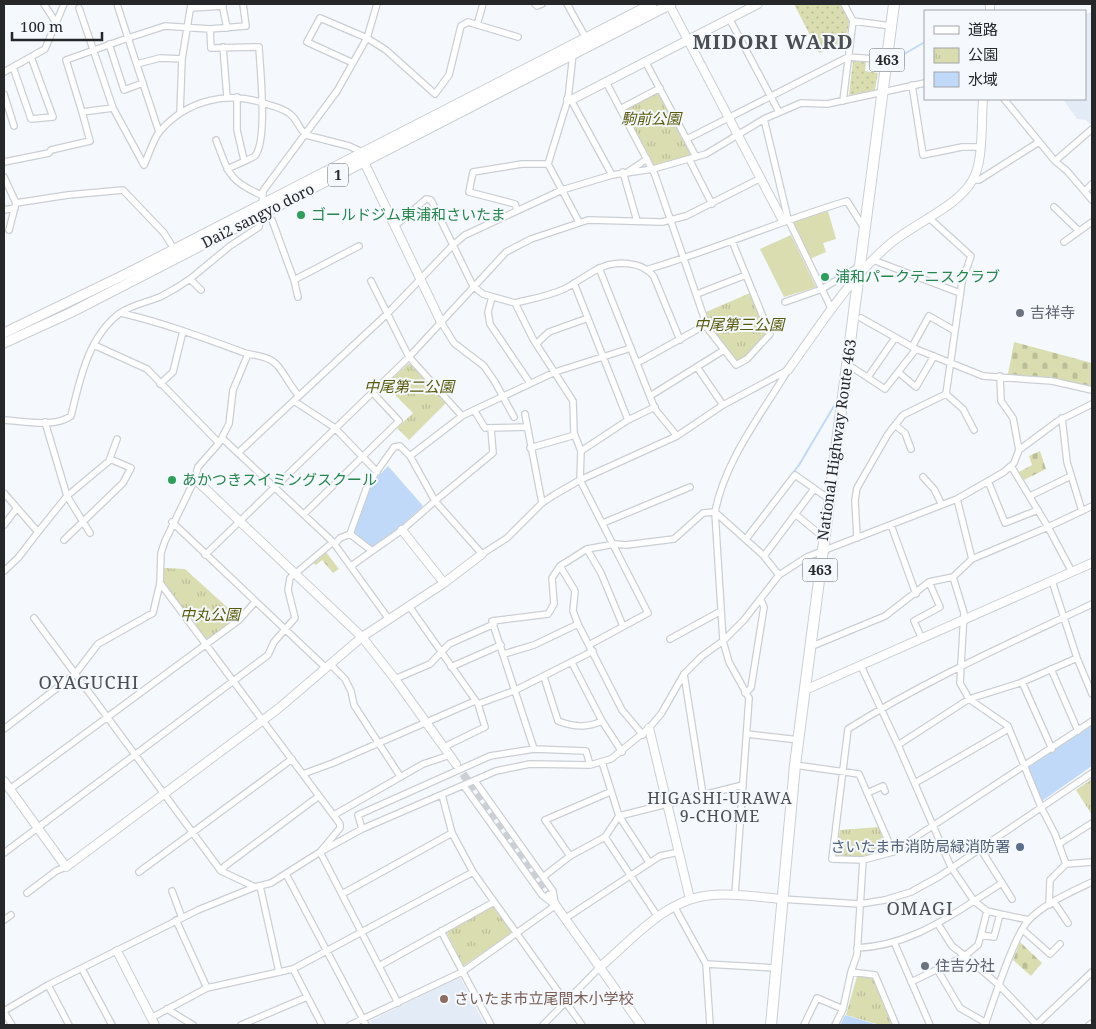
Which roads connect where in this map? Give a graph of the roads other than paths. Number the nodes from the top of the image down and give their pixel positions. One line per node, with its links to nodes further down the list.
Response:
1 (44, 4): 20 (street)
2 (64, 4): 20 (street)
3 (117, 4): 27 (street)
4 (243, 4): 24 (street)
5 (378, 4): 28 (street)
6 (483, 4): 21 (street)
7 (535, 4): 8 (street)
8 (542, 4)
9 (567, 4): 29 (street)
10 (652, 4): 29 (main road, Dai2 sangyo doro / 1)
11 (670, 4): 30 (street); 34 (main road, Dai2 sangyo doro / 1)
12 (758, 4): 18 (street)
13 (844, 4): 19 (street)
14 (894, 4): 22 (highway, National Highway Route 463 / 463)
15 (222, 5): 16 (street); 24 (street)
16 (191, 6): 23 (street)
17 (79, 8): 33 (street)
18 (729, 18): 30 (street); 52 (street)
19 (852, 21): 22 (street); 36 (street)
20 (56, 23): 35 (street)
21 (477, 25): 26 (street); 28 (street)
22 (891, 26): 38 (highway, National Highway Route 463 / 463)
23 (187, 27): 25 (street); 27 (street); 37 (street)
24 (228, 28): 25 (street)
25 (210, 29): 32 (street)
26 (518, 37)
27 (128, 38): 31 (street); 41 (street)
28 (366, 38): 40 (street); 40 (street)
29 (586, 38): 75 (main road, Dai2 sangyo doro / 1)
30 (688, 39): 39 (street); 64 (street)
31 (109, 44): 33 (street); 45 (street)
32 (223, 48): 53 (street); 58 (street)
33 (93, 50): 59 (street); 61 (street)
34 (573, 54): 54 (street); 75 (main road, Dai2 sangyo doro / 1)
35 (31, 57): 42 (street); 42 (street)
36 (848, 57): 38 (street); 52 (street); 57 (street)
37 (182, 59): 41 (street); 63 (street)
38 (887, 60): 49 (highway, National Highway Route 463 / 463)
39 (645, 61): 44 (street); 48 (street)
40 (353, 63): 70 (street)
41 (137, 64): 45 (street)
42 (13, 67): 43 (street)
43 (4, 72)
44 (606, 82): 54 (street); 60 (street)
45 (143, 83): 68 (street)
46 (924, 83): 47 (street)
47 (912, 86): 49 (street); 74 (street)
48 (660, 88): 60 (street); 71 (street)
49 (883, 93): 57 (street); 110 (highway, National Highway Route 463 / 463)
50 (4, 94): 66 (street)
51 (237, 96): 53 (street); 58 (street); 79 (street)
52 (770, 96): 62 (street); 64 (street)
53 (226, 97): 63 (street)
54 (569, 100): 82 (street); 86 (street)
55 (983, 100): 74 (street)
56 (1005, 100): 73 (street)
57 (843, 101): 62 (street)
58 (263, 103): 70 (street); 79 (street)
59 (113, 108): 61 (street); 68 (street)
60 (620, 109): 77 (street)
61 (82, 112): 81 (street)
62 (779, 112): 65 (street)
63 (180, 113): 68 (street)
64 (729, 117): 69 (street); 71 (street)
65 (764, 119): 69 (street); 104 (street)
66 (14, 126)
67 (1092, 129): 80 (street)
68 (159, 132)
69 (738, 134): 76 (street); 88 (street)
70 (306, 135): 75 (street); 93 (street)
71 (687, 139): 76 (street)
72 (216, 140): 84 (street)
73 (1039, 142): 80 (street); 89 (street)
74 (979, 147): 89 (street)
75 (363, 157): 93 (main road, Dai2 sangyo doro / 1); 100 (main road, Dai2 sangyo doro / 1); 108 (street)
76 (696, 157): 78 (street)
77 (647, 159): 83 (street); 85 (street)
78 (689, 159): 83 (street); 95 (street)
79 (244, 160): 84 (street)
80 (1055, 161): 92 (street)
81 (4, 162)
82 (548, 164): 91 (street); 99 (street)
83 (653, 169): 85 (street); 103 (street)
84 (227, 170): 93 (street)
85 (626, 172): 86 (street); 105 (street)
86 (612, 175): 91 (street)
87 (4, 177): 96 (street)
88 (761, 178): 95 (street); 104 (street)
89 (973, 180): 101 (street)
90 (1092, 184): 92 (street)
91 (562, 190): 99 (street); 106 (street)
92 (1085, 191): 94 (street)
93 (262, 200): 100 (street); 116 (main road, Dai2 sangyo doro / 1)
94 (1092, 200)
95 (712, 204): 103 (street)
96 (16, 205): 98 (street); 109 (street); 116 (street)
97 (1054, 207): 111 (street)
98 (4, 210)
99 (518, 210): 114 (street)
100 (261, 216): 123 (street); 149 (main road, Dai2 sangyo doro / 1)
101 (928, 217): 118 (street); 131 (street)
102 (272, 220): 125 (street)
103 (672, 220): 105 (street); 117 (street)
104 (786, 220): 110 (street); 112 (street); 129 (street)
105 (637, 221): 106 (street)
106 (579, 222): 128 (street)
107 (1092, 222): 111 (street)
108 (395, 226): 114 (street); 124 (street)
109 (9, 230)
110 (866, 231): 120 (highway, National Highway Route 463 / 463)
111 (1079, 231): 113 (street)
112 (732, 241): 117 (street); 122 (street)
113 (1064, 242)
114 (453, 245): 124 (street); 128 (street)
115 (359, 246): 125 (street)
116 (174, 249): 146 (main road, Dai2 sangyo doro / 1)
117 (683, 258): 121 (street); 132 (street)
118 (873, 260): 120 (street); 131 (street)
119 (599, 268): 121 (street); 127 (street); 152 (street)
120 (861, 268): 129 (street); 137 (street); 140 (highway, National Highway Route 463 / 463)
121 (649, 269): 148 (street)
122 (746, 275): 132 (street); 154 (street)
123 (190, 279): 130 (street); 138 (street)
124 (420, 279): 139 (street); 142 (street)
125 (294, 280): 133 (street)
126 (372, 281): 139 (street)
127 (574, 283): 136 (street); 141 (street)
128 (473, 286): 134 (street); 142 (street)
129 (822, 288): 135 (street); 137 (street)
130 (201, 290)
131 (960, 293): 145 (street)
132 (697, 294): 143 (street)
133 (298, 297)
134 (492, 297): 136 (street); 168 (street)
135 (785, 302)
136 (515, 303): 150 (street)
137 (832, 310): 163 (street)
138 (121, 313): 144 (street); 151 (street)
139 (387, 314): 157 (street); 174 (street)
140 (858, 317): 147 (street); 161 (highway, National Highway Route 463 / 463)
141 (588, 318): 150 (street); 158 (street)
142 (441, 322): 157 (street); 173 (street)
143 (707, 324): 148 (street); 154 (street)
144 (183, 330): 155 (street); 169 (street)
145 (955, 331): 153 (street); 160 (street)
146 (4, 333)
147 (895, 338): 153 (street); 167 (street)
148 (680, 340): 159 (street)
149 (4, 343)
150 (536, 344): 164 (street)
151 (94, 345): 169 (street); 187 (street)
152 (631, 348): 158 (street); 159 (street)
153 (914, 348): 156 (street); 165 (street)
154 (724, 350): 162 (street)
155 (248, 354): 174 (street); 196 (street)
156 (934, 356): 160 (street); 165 (street)
157 (409, 357): 171 (street); 182 (street)
158 (604, 358): 164 (street); 186 (street)
159 (637, 363): 175 (street)
160 (952, 363): 166 (street); 172 (street)
161 (847, 364): 167 (street); 218 (highway, National Highway Route 463 / 463)
162 (697, 367): 175 (street); 178 (street)
163 (788, 370): 178 (street); 227 (street)
164 (555, 372): 168 (street); 193 (street)
165 (898, 372): 167 (street)
166 (1000, 376): 170 (street); 199 (street)
167 (868, 377)
168 (530, 383): 173 (street)
169 (160, 384): 196 (street)
170 (1092, 390)
171 (373, 393): 190 (street); 203 (street)
172 (946, 394): 188 (street); 192 (street)
173 (503, 395): 180 (street); 183 (street)
174 (299, 396): 176 (street)
175 (650, 396): 179 (street)
176 (294, 401): 190 (street); 201 (street)
177 (1092, 404): 184 (street)
178 (723, 406): 194 (street)
179 (654, 407): 186 (street); 194 (street)
180 (474, 410): 182 (street); 191 (street)
181 (525, 414): 189 (street)
182 (462, 416): 202 (street)
183 (514, 417)
184 (1062, 418): 199 (street); 207 (street)
185 (4, 420): 187 (street)
186 (628, 420): 200 (street)
187 (45, 422): 216 (street)
188 (895, 425): 198 (street); 242 (street)
189 (527, 427): 191 (street); 197 (street)
190 (335, 428): 203 (street); 212 (street)
191 (491, 428): 220 (street)
192 (974, 430)
193 (575, 435): 197 (street); 200 (street)
194 (677, 436): 210 (street)
195 (117, 439): 204 (street)
196 (220, 441): 201 (street); 209 (street)
197 (530, 448): 221 (street)
198 (911, 449)
199 (1019, 450): 205 (street)
200 (581, 451): 210 (street)
201 (238, 453): 212 (street)
202 (410, 456): 206 (street); 220 (street)
203 (362, 457): 206 (street); 228 (street)
204 (110, 459): 216 (street); 231 (street)
205 (1011, 466): 211 (street); 217 (street)
206 (377, 472): 241 (street)
207 (1071, 476): 217 (street); 226 (street)
208 (923, 477): 222 (street)
209 (195, 479): 230 (street); 232 (street)
210 (580, 480): 221 (street); 233 (street)
211 (988, 481): 219 (street); 225 (street)
212 (274, 486): 228 (street); 230 (street)
213 (690, 487): 233 (street)
214 (814, 489): 218 (street); 229 (street); 243 (street)
215 (4, 493): 224 (street)
216 (67, 496): 231 (street); 238 (street)
217 (1030, 496): 225 (street)
218 (829, 499): 240 (highway, National Highway Route 463 / 463)
219 (957, 499): 222 (street); 253 (street)
220 (436, 501): 237 (street); 250 (street)
221 (542, 503): 250 (street)
222 (942, 505): 235 (street)
223 (1092, 506): 226 (street)
224 (17, 508): 234 (street); 238 (street)
225 (1038, 510): 236 (street)
226 (1082, 511): 236 (street)
227 (715, 512): 243 (street); 246 (street); 271 (street)
228 (304, 514): 245 (street)
229 (795, 514): 240 (street); 252 (street)
230 (239, 520): 251 (street); 259 (street)
231 (83, 522): 239 (street); 244 (street)
232 (172, 522): 251 (street); 264 (street)
233 (603, 523): 246 (street)
234 (4, 525)
235 (891, 525): 242 (street); 266 (street)
236 (1048, 528): 253 (street); 258 (street)
237 (402, 530): 248 (street); 265 (street)
238 (38, 532): 257 (street)
239 (90, 533)
240 (825, 533): 249 (highway, National Highway Route 463 / 463)
241 (350, 534): 245 (street); 248 (street)
242 (856, 538): 249 (street)
243 (746, 539): 252 (street)
244 (64, 540)
245 (334, 543): 255 (street); 259 (street)
246 (615, 544): 247 (street); 278 (street)
247 (587, 550): 256 (street); 278 (street)
248 (372, 551): 255 (street)
249 (823, 551): 260 (street); 287 (highway, National Highway Route 463 / 463)
250 (482, 554): 265 (street)
251 (206, 555): 268 (street)
252 (764, 556): 260 (street)
253 (972, 559): 261 (street)
254 (1092, 563): 258 (street)
255 (351, 566): 274 (street)
256 (560, 566): 276 (street); 277 (street)
257 (4, 571)
258 (1072, 572): 262 (street)
259 (296, 573): 279 (street); 280 (street)
260 (779, 574): 267 (street)
261 (954, 577): 263 (street); 275 (street)
262 (1052, 581): 272 (street); 275 (street)
263 (929, 582): 266 (street); 282 (street)
264 (160, 583): 284 (street); 298 (street)
265 (444, 583): 270 (street)
266 (916, 594): 287 (street)
267 (761, 600): 283 (street); 306 (street)
268 (255, 602): 279 (street); 284 (street)
269 (1092, 604): 272 (street)
270 (409, 606): 274 (street); 288 (street)
271 (721, 611): 281 (street); 283 (street)
272 (1064, 617): 291 (street); 295 (street)
273 (34, 618): 298 (street)
274 (388, 618): 280 (street)
275 (963, 621): 282 (street); 295 (street)
276 (494, 624): 286 (street); 288 (street)
277 (578, 624): 285 (street); 290 (street)
278 (623, 626): 285 (street)
279 (285, 628): 293 (street); 302 (street)
280 (362, 636): 293 (street); 301 (street)
281 (670, 639)
282 (922, 639): 294 (street)
283 (724, 641): 299 (street); 306 (street)
284 (206, 644): 302 (street); 311 (street)
285 (589, 644): 289 (street)
286 (501, 645): 290 (street); 296 (street)
287 (810, 646): 305 (highway, National Highway Route 463 / 463)
288 (440, 652): 296 (street); 301 (street)
289 (593, 652): 292 (street); 321 (street)
290 (504, 654): 304 (street)
291 (1077, 658): 297 (street); 307 (street)
292 (572, 663): 300 (street); 313 (street)
293 (328, 666): 312 (street); 323 (street)
294 (861, 666): 305 (street); 310 (street)
295 (961, 666): 308 (street); 310 (street)
296 (451, 667): 309 (street)
297 (1051, 669): 303 (street); 319 (street)
298 (75, 674): 311 (street); 317 (street)
299 (684, 674): 316 (street); 351 (street)
300 (544, 677): 304 (street); 313 (street)
301 (395, 678): 315 (street)
302 (234, 681): 312 (street); 329 (street)
303 (1022, 682): 308 (street); 327 (street)
304 (516, 690): 309 (street); 326 (street)
305 (805, 690): 322 (highway, National Highway Route 463 / 463)
306 (746, 693): 320 (street)
307 (1092, 694)
308 (969, 699): 318 (street); 324 (street)
309 (477, 703): 315 (street); 325 (street)
310 (881, 708): 324 (street); 337 (street)
311 (106, 716): 329 (street); 346 (street)
312 (263, 720): 331 (street); 350 (street)
313 (602, 721): 328 (street)
314 (1092, 721): 319 (street)
315 (426, 722): 323 (street); 325 (street)
316 (649, 728): 321 (street); 354 (street)
317 (4, 729)
318 (1008, 729): 336 (street); 343 (street)
319 (1078, 731): 327 (street)
320 (747, 734): 322 (street); 344 (street)
321 (643, 735): 328 (street)
322 (798, 740): 335 (highway, National Highway Route 463 / 463)
323 (379, 743): 339 (street); 340 (street)
324 (898, 745): 343 (street)
325 (444, 747): 330 (street)
326 (534, 749): 334 (street); 361 (street)
327 (1052, 749): 336 (street)
328 (622, 752): 332 (street)
329 (134, 755): 350 (street); 360 (street)
330 (450, 755): 333 (street); 340 (street)
331 (292, 759): 339 (street); 362 (street)
332 (602, 762): 334 (street); 348 (street)
333 (456, 764)
334 (590, 765): 342 (street)
335 (795, 765): 337 (street); 393 (highway, National Highway Route 463 / 463)
336 (1024, 767): 355 (street); 359 (street)
337 (843, 771): 349 (street); 372 (street)
338 (1092, 773): 355 (street)
339 (303, 774): 352 (street)
340 (400, 776): 356 (street)
341 (4, 781): 346 (street)
342 (475, 781): 345 (street); 383 (street)
343 (915, 783): 359 (street)
344 (743, 784): 351 (street); 390 (street)
345 (464, 786): 353 (street); 399 (street)
346 (10, 789): 360 (street)
347 (885, 791): 349 (street)
348 (610, 792): 357 (street); 371 (street)
349 (867, 793): 369 (street)
350 (163, 794): 362 (street); 376 (street)
351 (703, 794): 354 (street)
352 (319, 796): 356 (street); 378 (street)
353 (442, 796): 361 (street); 363 (street)
354 (667, 803): 357 (street); 368 (street)
355 (1041, 808): 365 (street); 366 (street)
356 (334, 815): 367 (street)
357 (618, 816): 364 (street); 373 (street)
358 (1092, 823): 365 (street)
359 (935, 826): 369 (street); 377 (street)
360 (38, 828): 370 (street); 376 (street)
361 (362, 829): 367 (street)
362 (192, 832): 378 (street); 379 (street)
363 (452, 833): 380 (street); 389 (street)
364 (604, 837): 371 (street); 382 (street)
365 (1059, 844): 375 (street)
366 (980, 848): 377 (street); 385 (street)
367 (320, 852): 381 (street); 389 (street)
368 (679, 852): 373 (street); 392 (street)
369 (894, 852): 372 (street)
370 (4, 853)
371 (570, 856): 383 (street)
372 (863, 860): 398 (street)
373 (649, 862): 382 (street)
374 (1092, 862): 375 (street)
375 (1066, 864): 397 (street)
376 (66, 867): 388 (street)
377 (952, 868): 395 (street); 398 (street)
378 (221, 871): 386 (street)
379 (140, 872)
380 (473, 872): 396 (street); 413 (street)
381 (286, 874): 386 (street); 420 (street)
382 (629, 875): 404 (street); 405 (street)
383 (543, 877): 399 (street)
384 (1092, 882): 397 (street)
385 (1002, 883): 394 (street); 395 (street)
386 (257, 886): 406 (street); 429 (street)
387 (172, 891): 406 (street)
388 (27, 894)
389 (342, 894): 413 (street)
390 (734, 895): 392 (street); 393 (street)
391 (549, 896): 399 (street)
392 (690, 899): 400 (street)
393 (781, 899): 398 (street); 426 (highway, National Highway Route 463 / 463)
394 (1012, 899)
395 (974, 901): 401 (street); 410 (street)
396 (494, 902): 412 (street); 414 (street)
397 (1052, 903): 408 (street); 409 (street)
398 (860, 904): 418 (street)
399 (556, 906): 405 (street); 414 (street)
400 (674, 906): 404 (street); 422 (street)
401 (987, 911): 402 (street); 415 (street)
402 (1000, 914): 408 (street); 415 (street)
403 (11, 915): 407 (street)
404 (658, 917): 424 (street)
405 (566, 918): 424 (street)
406 (179, 919): 419 (street); 436 (street)
407 (4, 920)
408 (1029, 920): 411 (street)
409 (1068, 923)
410 (938, 924): 416 (street); 421 (street)
411 (1023, 930): 417 (street); 435 (street)
412 (441, 932): 423 (street); 430 (street)
413 (362, 933): 420 (street); 423 (street)
414 (516, 933): 430 (street); 439 (street)
415 (981, 935): 421 (street)
416 (894, 942): 418 (street); 433 (street)
417 (1060, 944)
418 (857, 948): 431 (street)
419 (117, 951): 425 (street); 443 (street)
420 (327, 952): 427 (street); 444 (street)
421 (965, 956): 428 (street); 435 (street)
422 (706, 964): 426 (street); 457 (street)
423 (379, 966): 438 (street)
424 (600, 967): 439 (street); 456 (street)
425 (82, 968): 434 (street); 448 (street)
426 (776, 968): 458 (highway, National Highway Route 463 / 463)
427 (292, 969): 429 (street); 437 (street)
428 (938, 969): 433 (street); 445 (street)
429 (279, 972): 436 (street)
430 (462, 972): 438 (street); 453 (street)
431 (851, 972): 441 (street); 461 (street)
432 (1092, 972): 463 (street)
433 (911, 982): 462 (street)
434 (48, 985): 442 (street); 447 (street)
435 (1000, 986): 445 (street); 463 (street)
436 (207, 988): 440 (street)
437 (307, 997): 450 (street); 451 (street)
438 (398, 1002): 444 (street)
439 (566, 1002): 454 (street); 455 (street)
440 (167, 1009): 443 (street); 449 (street)
441 (842, 1009): 459 (street); 460 (street)
442 (4, 1011): 446 (street)
443 (153, 1022)
444 (365, 1022): 452 (street)
445 (986, 1024)
446 (12, 1025)
447 (69, 1025)
448 (112, 1025)
449 (192, 1025)
450 (241, 1025)
451 (322, 1025)
452 (350, 1025)
453 (491, 1025)
454 (543, 1025)
455 (582, 1025)
456 (641, 1025)
457 (710, 1025)
458 (771, 1025)
459 (804, 1025)
460 (835, 1025)
461 (896, 1025)
462 (930, 1025)
463 (1036, 1025)

